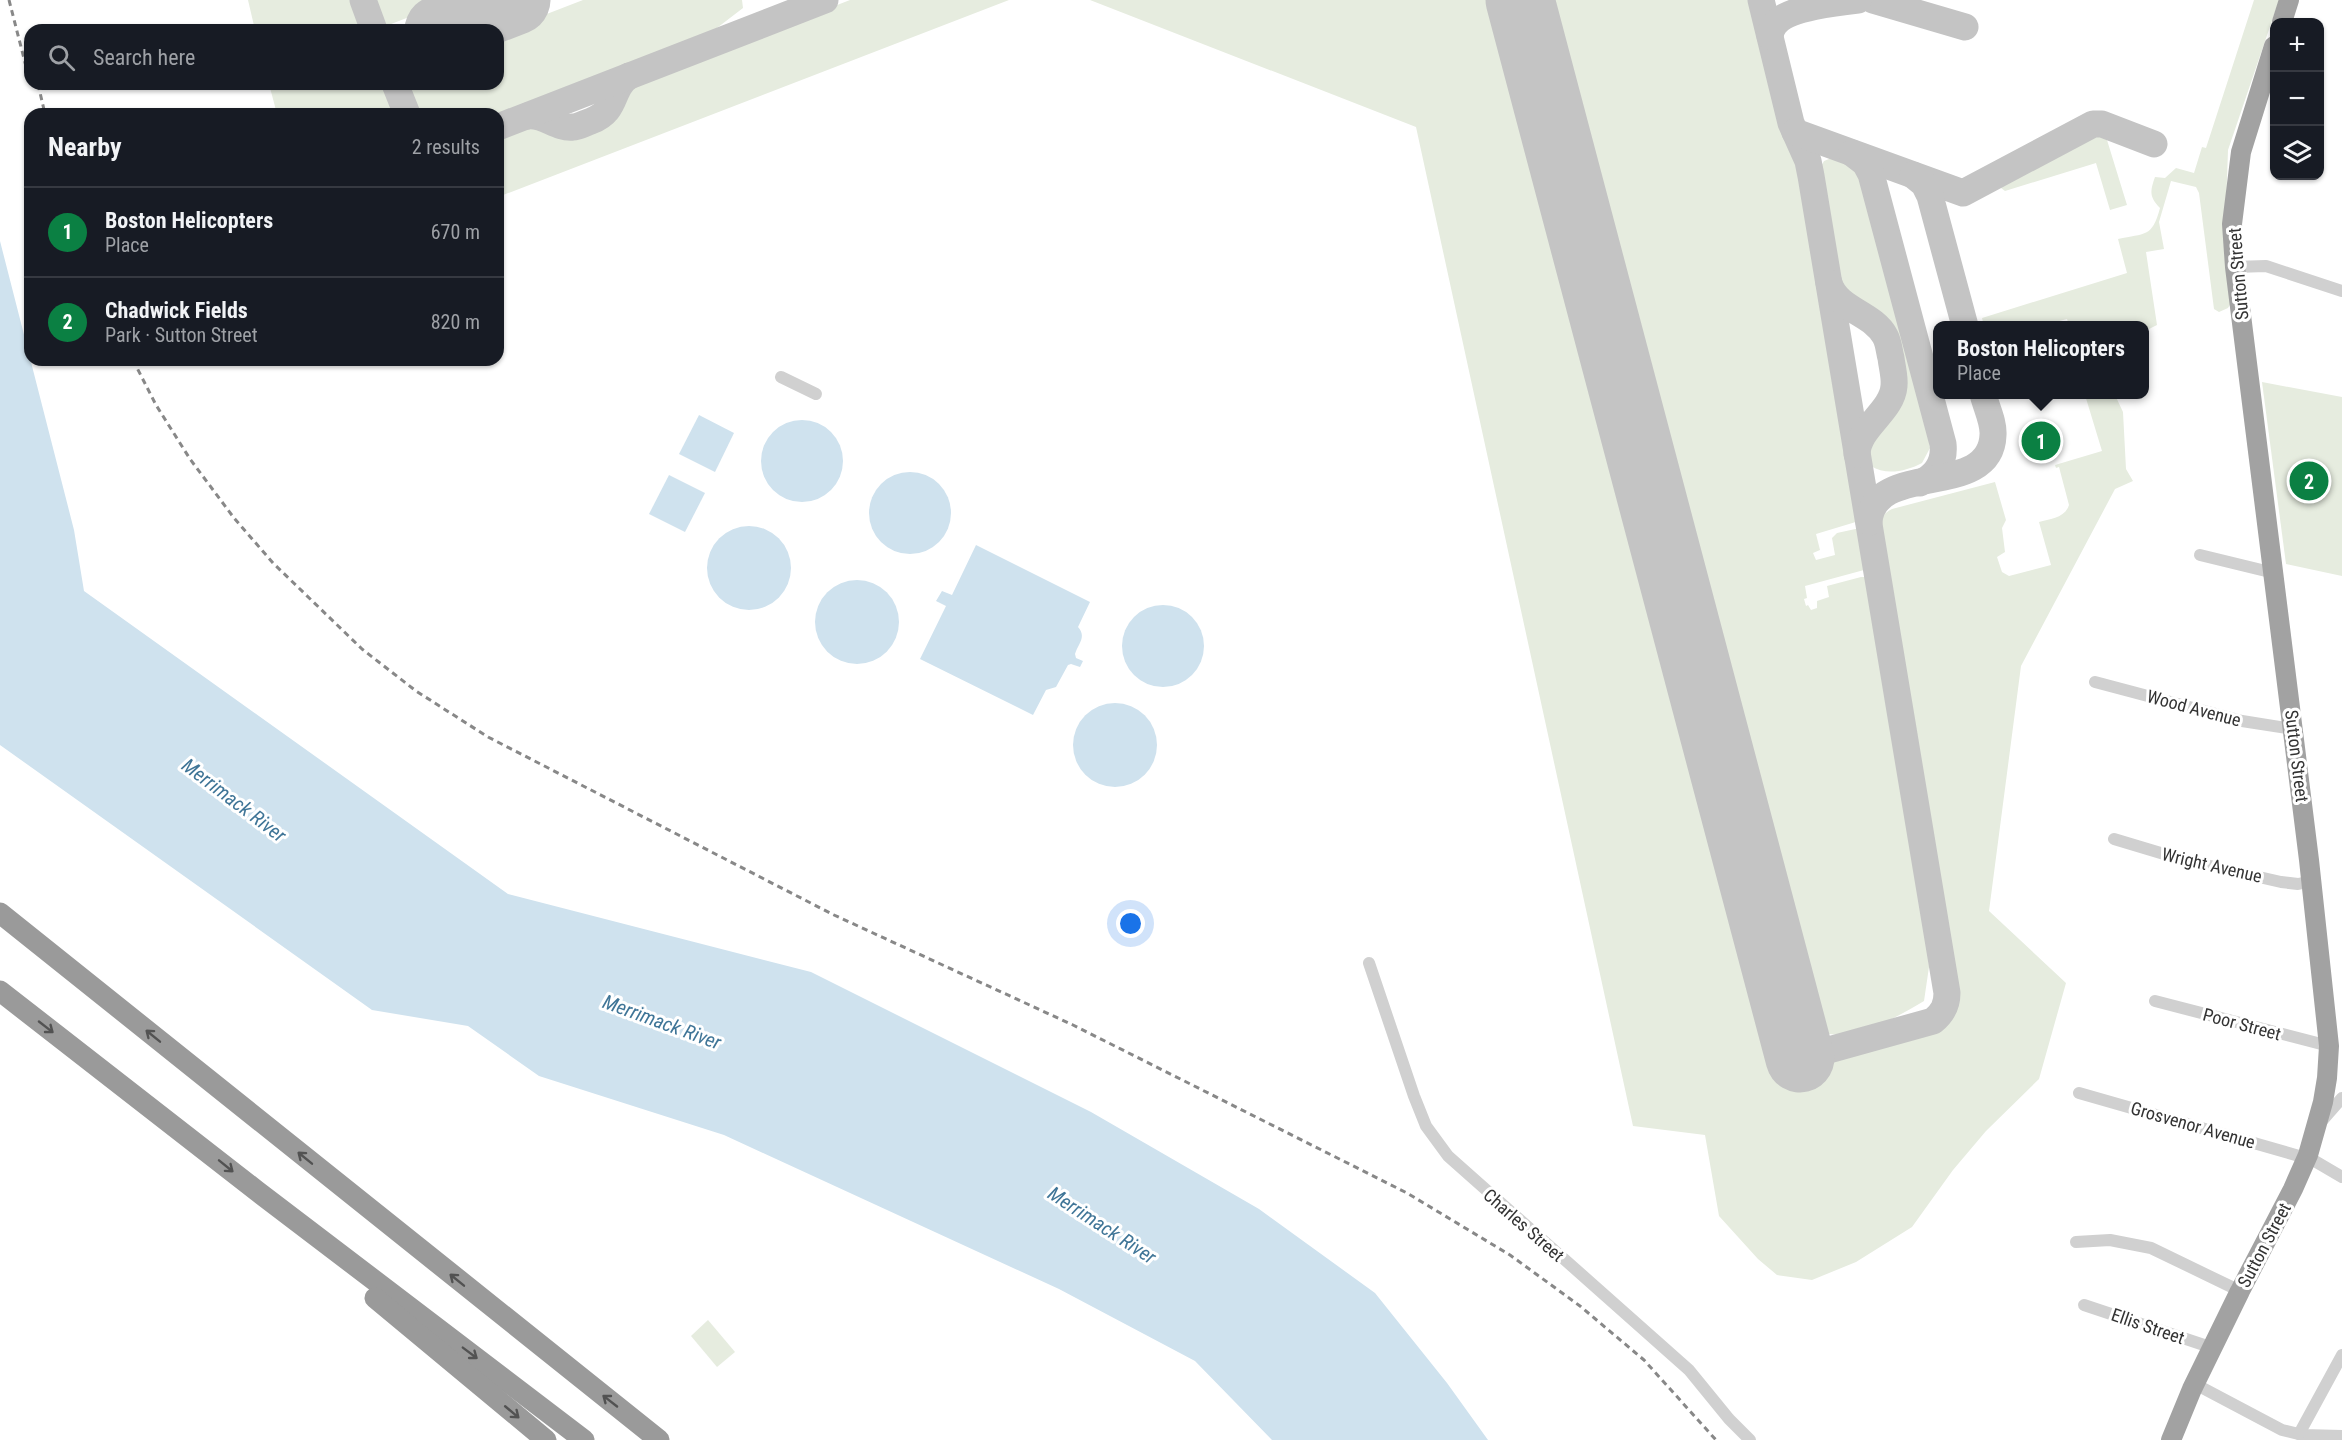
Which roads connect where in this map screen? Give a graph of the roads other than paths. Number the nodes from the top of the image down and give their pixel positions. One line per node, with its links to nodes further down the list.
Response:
1 (2289, 0): 2 (highway)
2 (2283, 18)
3 (2270, 59): 4 (highway, Sutton Street)
4 (2235, 267): 5 (street); 9 (highway, Sutton Street)
5 (2342, 291)
6 (782, 377): 7 (street)
7 (816, 394)
8 (2200, 555): 9 (street)
9 (2274, 573): 11 (highway, Sutton Street)
10 (2095, 682): 11 (street, Wood Avenue)
11 (2293, 729): 13 (highway, Sutton Street)
12 (2114, 839): 13 (street, Wright Avenue)
13 (2312, 881): 18 (highway, Sutton Street)
14 (0, 913): 33 (highway, one-way to 14)
15 (1369, 963): 36 (street, Charles Street)
16 (0, 991): 24 (highway, one-way to 24)
17 (2155, 1001): 18 (street, Poor Street)
18 (2329, 1046): 21 (highway, Sutton Street)
19 (2079, 1094): 22 (street, Grosvenor Avenue)
20 (2342, 1098): 21 (street)
21 (2317, 1127): 22 (highway, Sutton Street)
22 (2307, 1159): 23 (street, Grosvenor Avenue); 26 (highway, Sutton Street)
23 (2342, 1177)
24 (257, 1191): 34 (highway, one-way to 34); 35 (highway, one-way to 35)
25 (2076, 1242): 26 (street)
26 (2240, 1291): 28 (highway, Sutton Street)
27 (2084, 1305): 28 (street, Ellis Street)
28 (2213, 1348): 30 (highway, Sutton Street)
29 (2342, 1355): 31 (street)
30 (2195, 1384): 31 (street); 37 (highway, Sutton Street)
31 (2299, 1434): 32 (street)
32 (2342, 1436)
33 (658, 1439)
34 (546, 1440)
35 (584, 1440)
36 (1750, 1440)
37 (2171, 1440)

